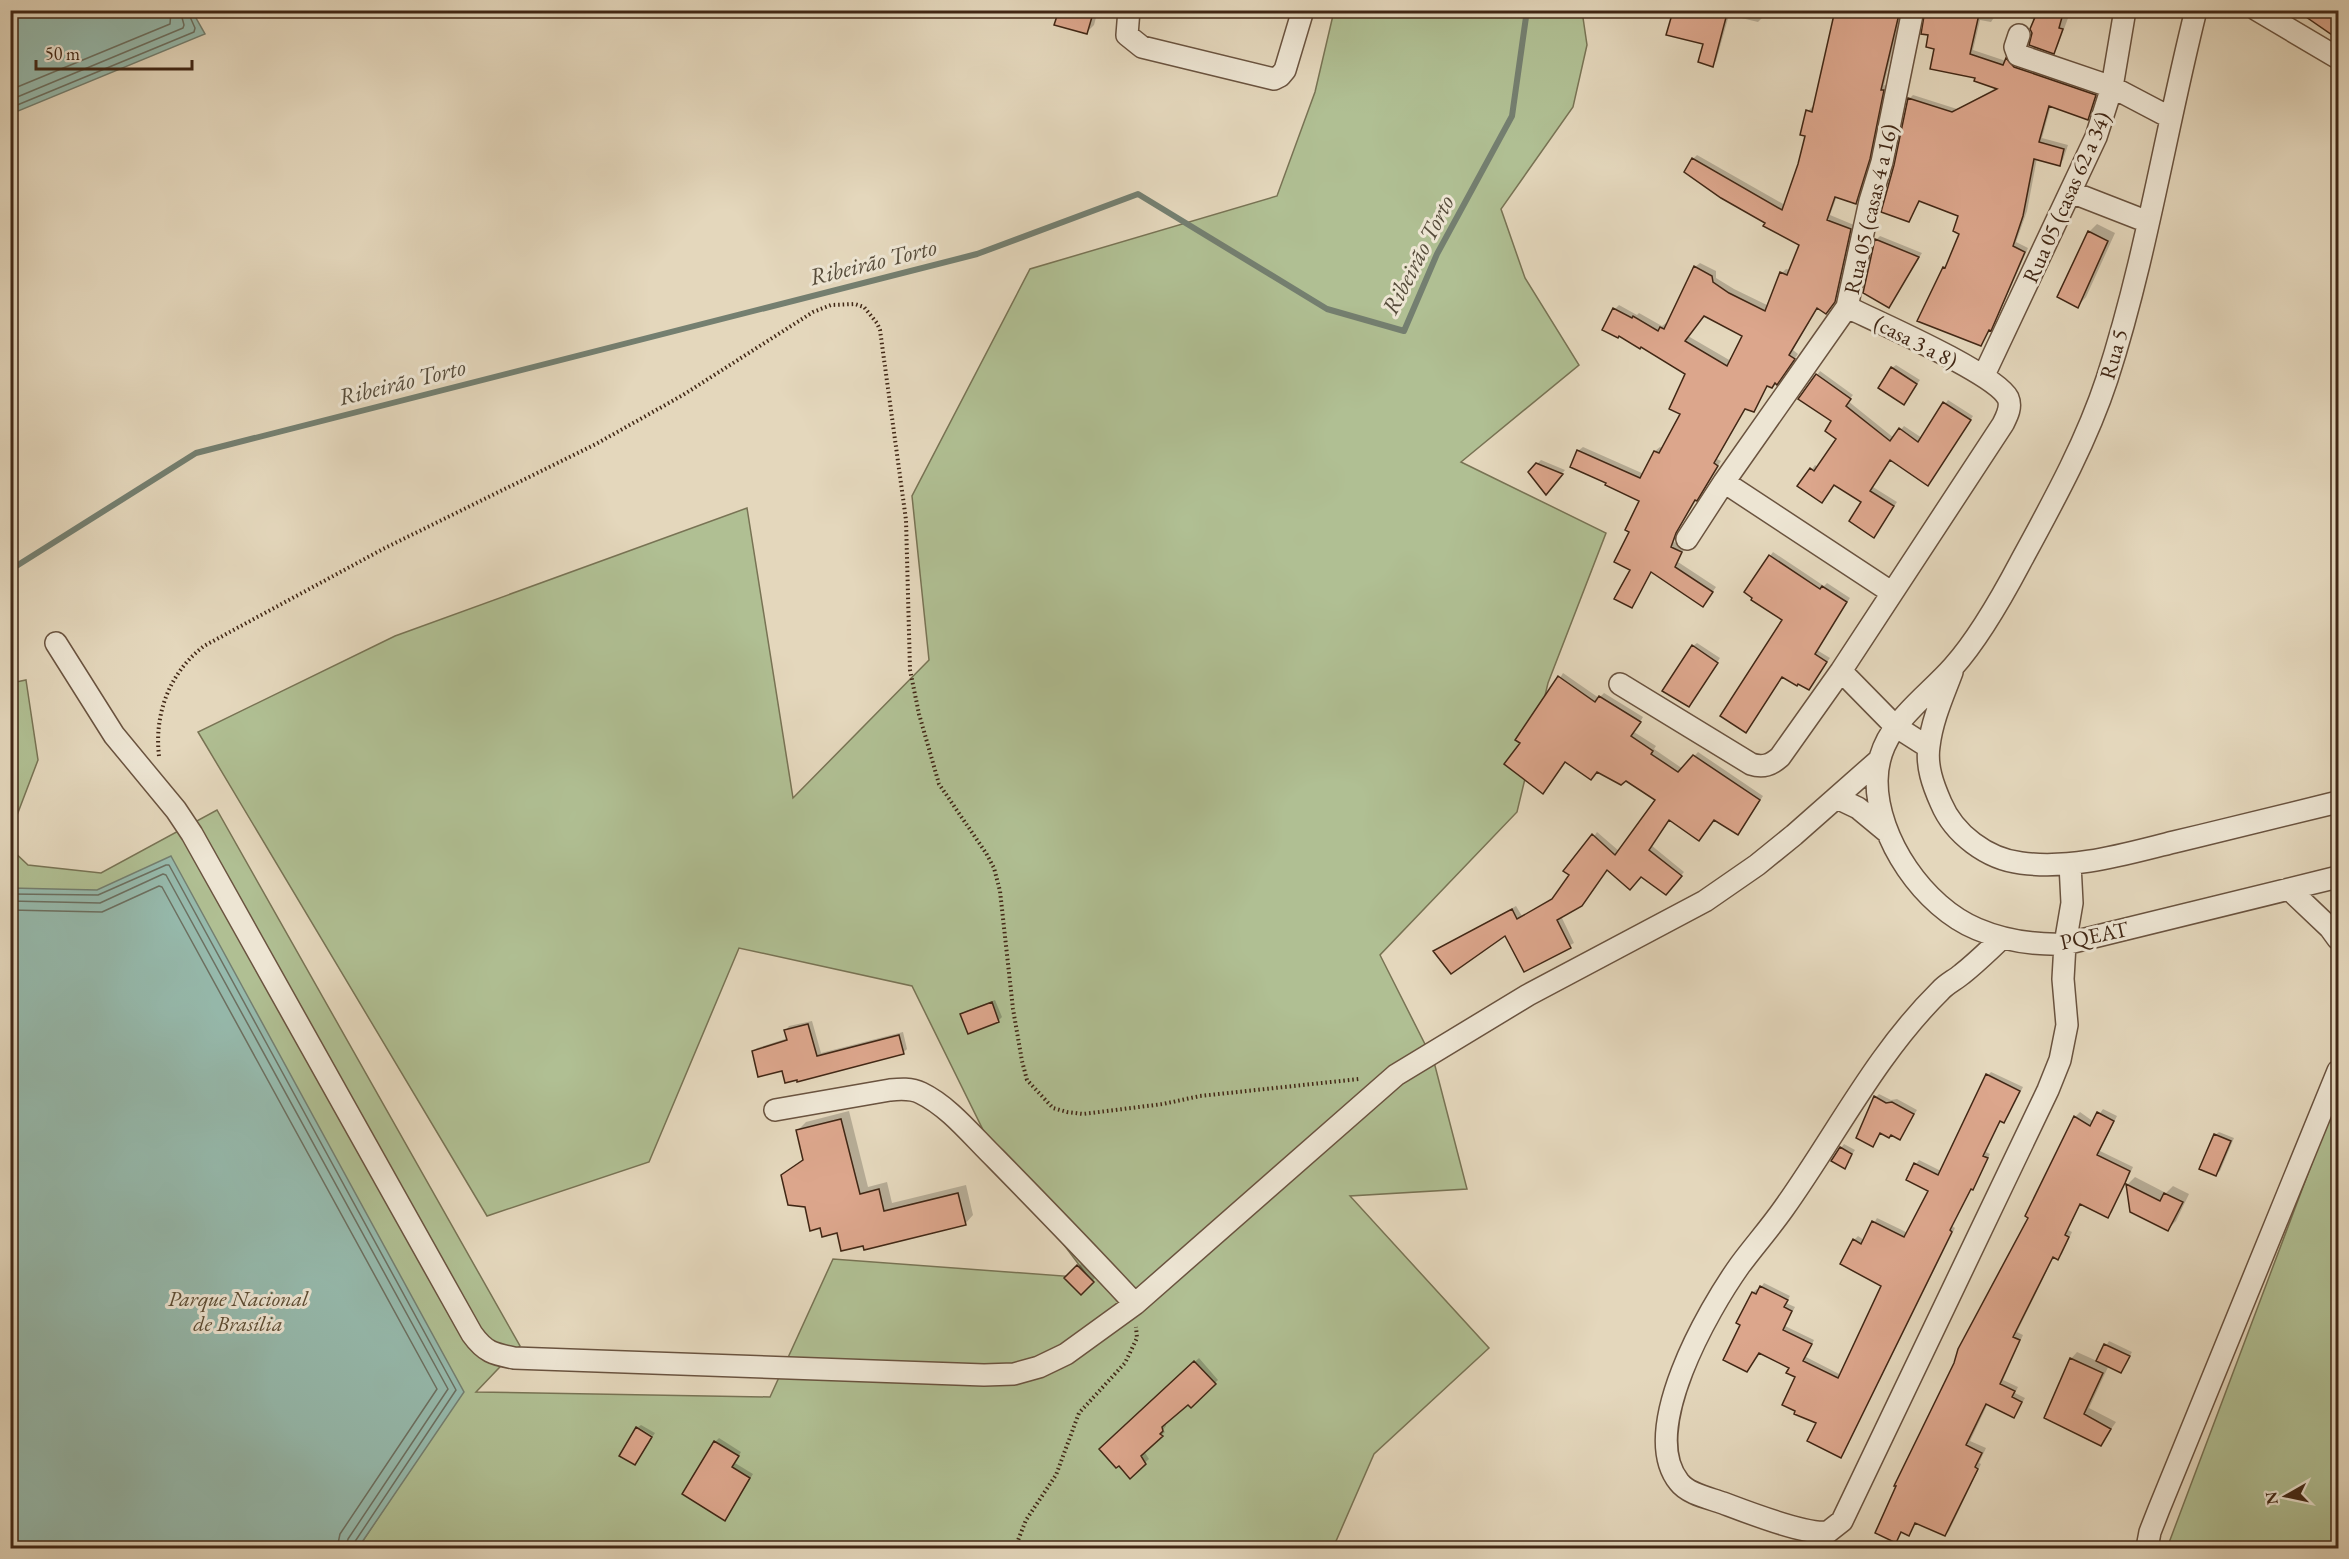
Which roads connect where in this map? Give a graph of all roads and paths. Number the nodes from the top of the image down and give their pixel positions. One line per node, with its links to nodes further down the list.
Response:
1 (1129, 10): 2 (street)
2 (1303, 10)
3 (1913, 10): 13 (street, Rua 05 (casas 4 a 16))
4 (2125, 10): 9 (street, Rua 05 (casas 62 a 34))
5 (2196, 10): 10 (street, Rua 5)
6 (2258, 10): 8 (street)
7 (2019, 35): 9 (street)
8 (2338, 58)
9 (2112, 87): 10 (street); 11 (street, Rua 05 (casas 62 a 34))
10 (2171, 118): 12 (street, Rua 5)
11 (2071, 192): 12 (street); 14 (street, Rua 05 (casas 62 a 34))
12 (2148, 222): 19 (street, Rua 5)
13 (1847, 307): 14 (street, (casa 3 a 8)); 15 (street, Rua 05 (casas 4 a 16))
14 (1984, 375): 17 (street, (casa 3 a 8))
15 (1724, 482): 16 (street, Rua 05 (casas 4 a 16)); 17 (street)
16 (1687, 539)
17 (1891, 592): 20 (street, (casa 3 a 8))
18 (56, 643): 25 (street)
19 (1953, 667): 22 (street); 23 (street)
20 (1841, 671): 21 (street, (casa 3 a 8)); 22 (street)
21 (1620, 684)
22 (1895, 726): 23 (street); 24 (street)
23 (1928, 747): 29 (street)
24 (1879, 760): 26 (street); 28 (street)
25 (158, 789): 36 (path); 38 (street)
26 (1837, 798): 28 (street); 38 (street)
27 (2338, 802): 29 (street)
28 (1889, 835): 32 (street, PQEAT)
29 (2070, 864): 34 (street)
30 (2338, 877): 31 (street, PQEAT)
31 (2289, 889): 33 (street); 34 (street, PQEAT)
32 (2002, 938): 34 (street, PQEAT); 34 (street)
33 (2338, 939)
34 (2065, 944)
35 (2338, 1071): 40 (street)
36 (1361, 1079)
37 (775, 1110): 38 (street)
38 (1136, 1304): 39 (path)
39 (1015, 1548)
40 (2147, 1548)

